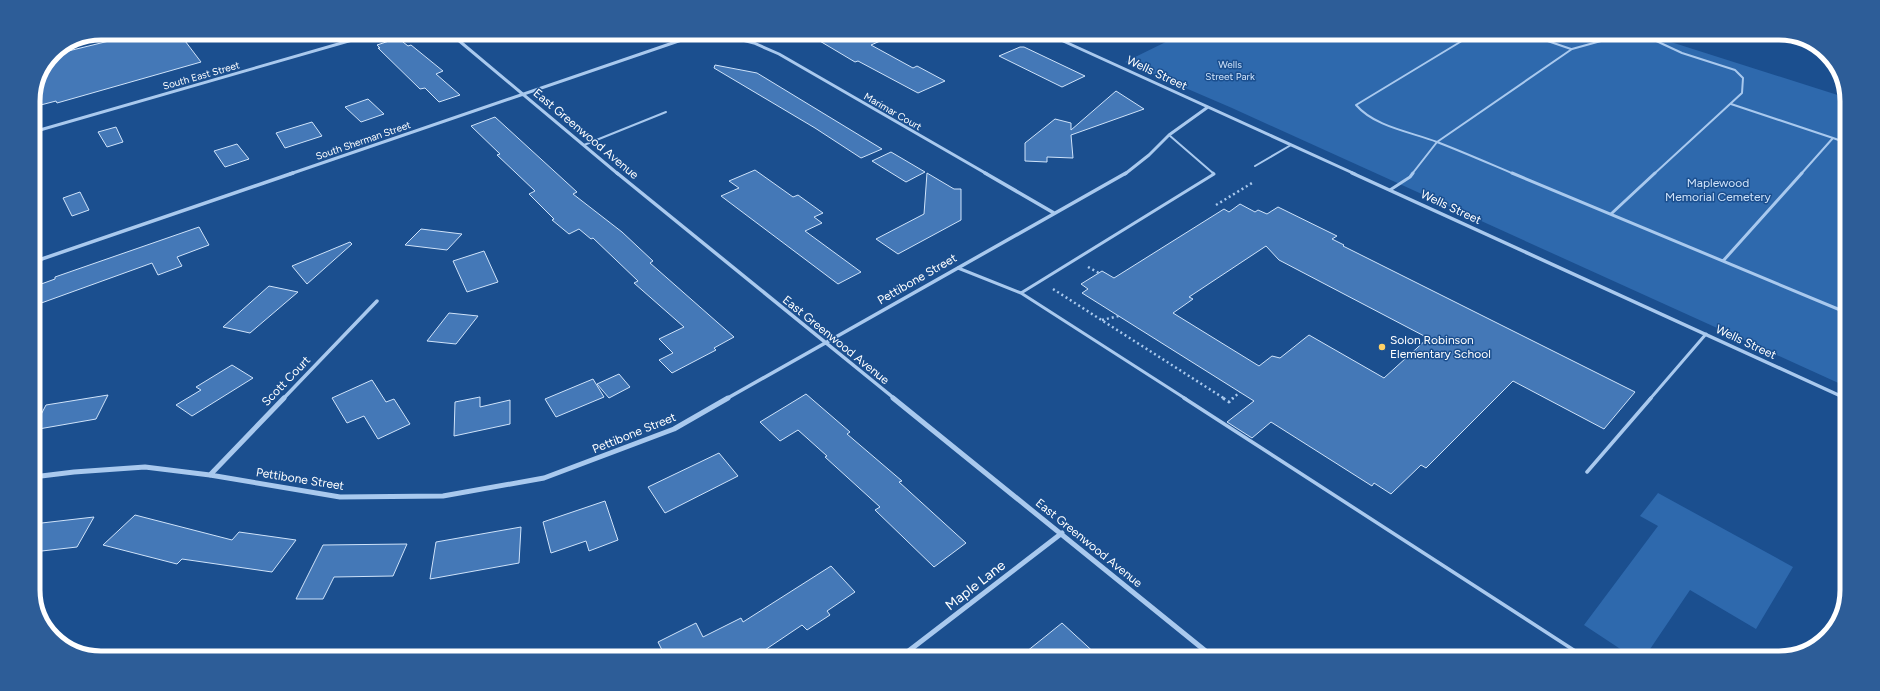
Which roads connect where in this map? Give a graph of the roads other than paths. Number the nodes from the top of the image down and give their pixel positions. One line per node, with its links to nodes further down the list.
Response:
1 (352, 40): 15 (street, South East Street)
2 (458, 40): 11 (street, East Greenwood Avenue)
3 (681, 40): 11 (street, South Sherman Street)
4 (742, 40): 24 (street, Marimar Court)
5 (1061, 40): 13 (street, Wells Street)
6 (1463, 40): 19 (lane)
7 (1545, 40): 10 (lane)
8 (1605, 40): 10 (lane)
9 (1654, 40): 12 (lane)
10 (1572, 49): 19 (lane)
11 (521, 94): 20 (street, East Greenwood Avenue); 26 (street, South Sherman Street)
12 (1731, 104): 17 (lane); 25 (lane)
13 (1208, 107): 16 (street, Pettibone Street); 21 (street, Wells Street)
14 (666, 112): 20 (lane)
15 (40, 130)
16 (1169, 135): 24 (street, Pettibone Street); 29 (lane)
17 (1833, 138): 18 (lane); 27 (lane)
18 (1840, 141)
19 (1437, 142): 23 (lane); 25 (lane)
20 (584, 145): 33 (street, East Greenwood Avenue)
21 (1291, 145): 22 (lane); 23 (street, Wells Street)
22 (1255, 166)
23 (1390, 190): 32 (street, Wells Street)
24 (1054, 213): 28 (street, Pettibone Street)
25 (1611, 214): 27 (lane)
26 (40, 260)
27 (1723, 261): 31 (lane)
28 (958, 268): 29 (lane); 33 (street, Pettibone Street)
29 (1021, 293): 41 (lane)
30 (377, 301): 36 (street, Scott Court)
31 (1840, 310)
32 (1706, 334): 34 (street, Wells Street); 35 (lane)
33 (824, 343): 36 (street, Pettibone Street); 38 (street, East Greenwood Avenue)
34 (1840, 396)
35 (1587, 472)
36 (210, 475): 37 (street, Pettibone Street)
37 (40, 476)
38 (1062, 533): 39 (street, Maple Lane); 40 (street, East Greenwood Avenue)
39 (909, 651)
40 (1206, 651)
41 (1575, 651)

